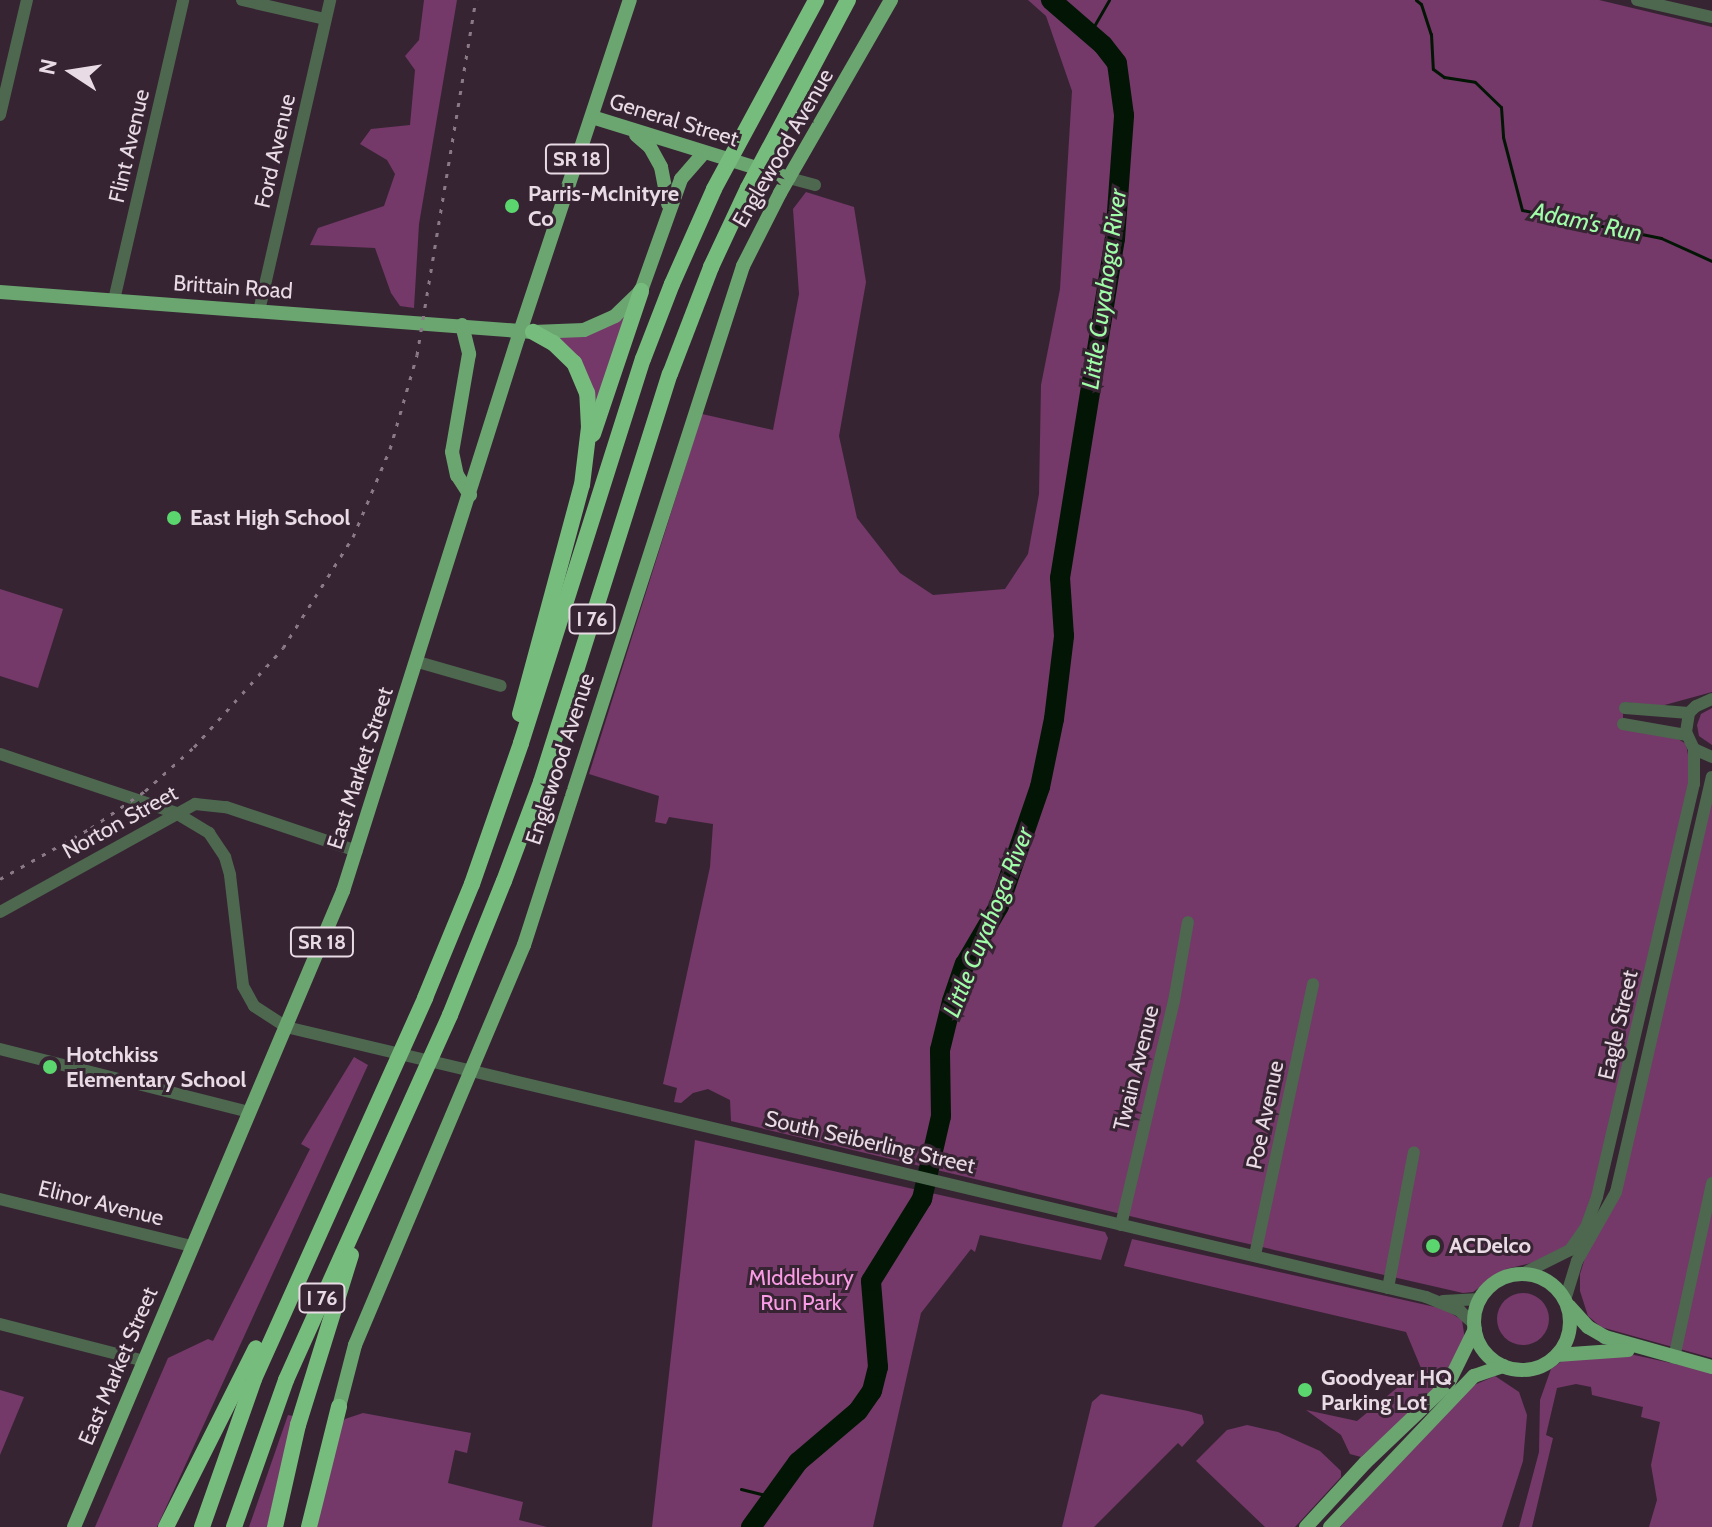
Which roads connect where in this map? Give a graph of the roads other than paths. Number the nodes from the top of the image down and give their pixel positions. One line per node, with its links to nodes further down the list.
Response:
1 (27, 0): 12 (street)
2 (183, 0): 21 (street, Flint Avenue)
3 (242, 0): 11 (street)
4 (330, 0): 11 (street, Ford Avenue)
5 (630, 0): 13 (main road, East Market Street / SR 18)
6 (816, 0): 39 (highway, I 76)
7 (848, 0): 50 (highway, I 76)
8 (891, 0): 16 (main road, Englewood Avenue)
9 (1637, 0): 10 (street)
10 (1712, 17)
11 (325, 19): 22 (street, Ford Avenue)
12 (0, 115)
13 (592, 117): 14 (main road, General Street); 26 (main road, East Market Street / SR 18)
14 (629, 129): 15 (main road, General Street); 18 (main road)
15 (704, 153): 16 (main road, General Street); 18 (main road, Brittain Road)
16 (789, 178): 17 (street); 46 (main road, Englewood Avenue)
17 (815, 185)
18 (668, 210): 19 (main road, Brittain Road)
19 (641, 291): 24 (main road, Brittain Road); 25 (highway)
20 (0, 292): 21 (main road, Brittain Road)
21 (114, 300): 22 (main road, Brittain Road)
22 (259, 311): 23 (main road, Brittain Road)
23 (462, 325): 24 (main road, Brittain Road); 26 (main road)
24 (533, 332): 25 (highway)
25 (587, 450): 39 (highway)
26 (470, 495): 27 (main road, East Market Street / SR 18)
27 (418, 662): 28 (street); 40 (main road, East Market Street / SR 18)
28 (501, 686)
29 (1712, 699): 31 (street)
30 (1625, 708): 31 (street)
31 (1689, 713): 33 (street)
32 (1623, 724): 33 (street)
33 (1687, 735): 34 (street)
34 (1694, 749): 36 (street); 56 (street, Eagle Street)
35 (0, 754): 38 (street)
36 (1712, 757)
37 (1712, 777): 60 (street, Eagle Street)
38 (176, 813): 40 (street, Norton Street); 41 (street, Norton Street); 44 (street)
39 (493, 824): 53 (highway, I 76)
40 (357, 851): 44 (main road, East Market Street / SR 18)
41 (0, 912)
42 (1188, 922): 52 (street, Twain Avenue)
43 (1313, 984): 55 (street, Poe Avenue)
44 (286, 1027): 46 (street, South Seiberling Street); 47 (main road, East Market Street / SR 18)
45 (0, 1049): 47 (street)
46 (472, 1071): 52 (street, South Seiberling Street); 69 (main road, Englewood Avenue)
47 (249, 1112): 54 (main road, East Market Street / SR 18)
48 (1414, 1152): 57 (street)
49 (1712, 1183): 65 (street)
50 (372, 1187): 73 (highway, I 76); 74 (highway)
51 (0, 1199): 54 (street, Elinor Avenue)
52 (1121, 1225): 55 (street, South Seiberling Street)
53 (313, 1245): 71 (highway); 72 (highway, I 76)
54 (192, 1246): 66 (main road, East Market Street / SR 18)
55 (1255, 1255): 57 (street, South Seiberling Street)
56 (1522, 1274): 58 (main road); 60 (main road)
57 (1388, 1288): 59 (street, South Seiberling Street)
58 (1480, 1299): 59 (street, South Seiberling Street); 62 (main road)
59 (1443, 1301): 62 (street, South Seiberling Street)
60 (1566, 1301): 63 (main road); 64 (main road)
61 (0, 1324): 66 (street)
62 (1475, 1326): 67 (main road); 76 (main road)
63 (1643, 1350): 64 (main road); 65 (main road)
64 (1557, 1355): 67 (main road)
65 (1674, 1358): 68 (main road)
66 (144, 1361): 70 (main road, East Market Street / SR 18)
67 (1503, 1366): 77 (main road)
68 (1712, 1367)
69 (339, 1407): 75 (highway)
70 (74, 1527)
71 (166, 1527)
72 (202, 1527)
73 (234, 1527)
74 (275, 1527)
75 (309, 1527)
76 (1306, 1527)
77 (1330, 1527)

